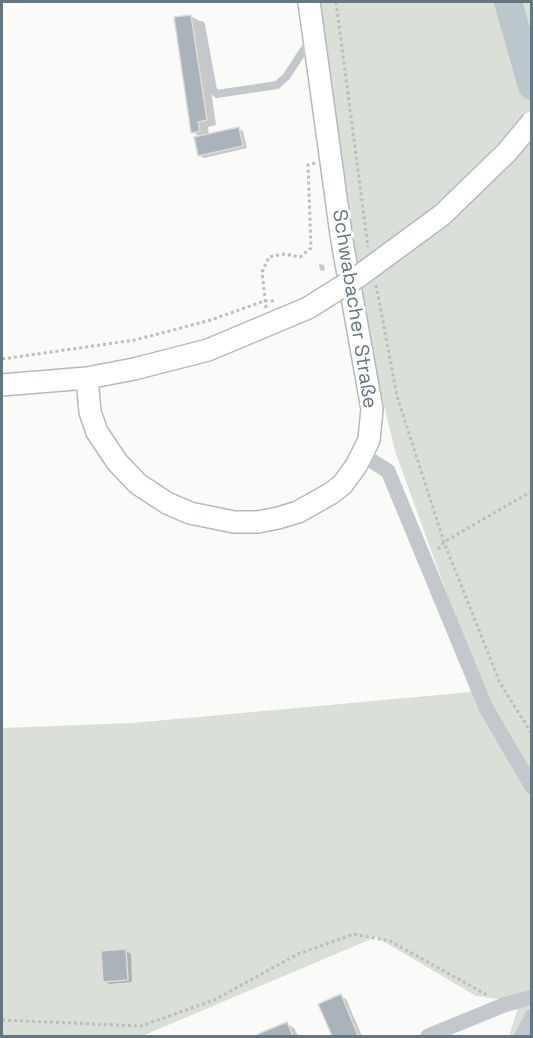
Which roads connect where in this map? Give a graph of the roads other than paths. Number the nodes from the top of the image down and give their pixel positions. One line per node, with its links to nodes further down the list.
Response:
1 (309, 2): 3 (street, Schwabacher Straße)
2 (201, 25): 3 (lane)
3 (313, 35): 7 (street, Schwabacher Straße)
4 (531, 122): 5 (street, bridge)
5 (87, 378): 6 (street); 7 (street, Schwabacher Straße)
6 (2, 385)
7 (362, 455): 8 (street)
8 (531, 787)
9 (531, 997): 11 (street)
10 (531, 1016): 12 (street)
11 (428, 1036)
12 (522, 1036)

